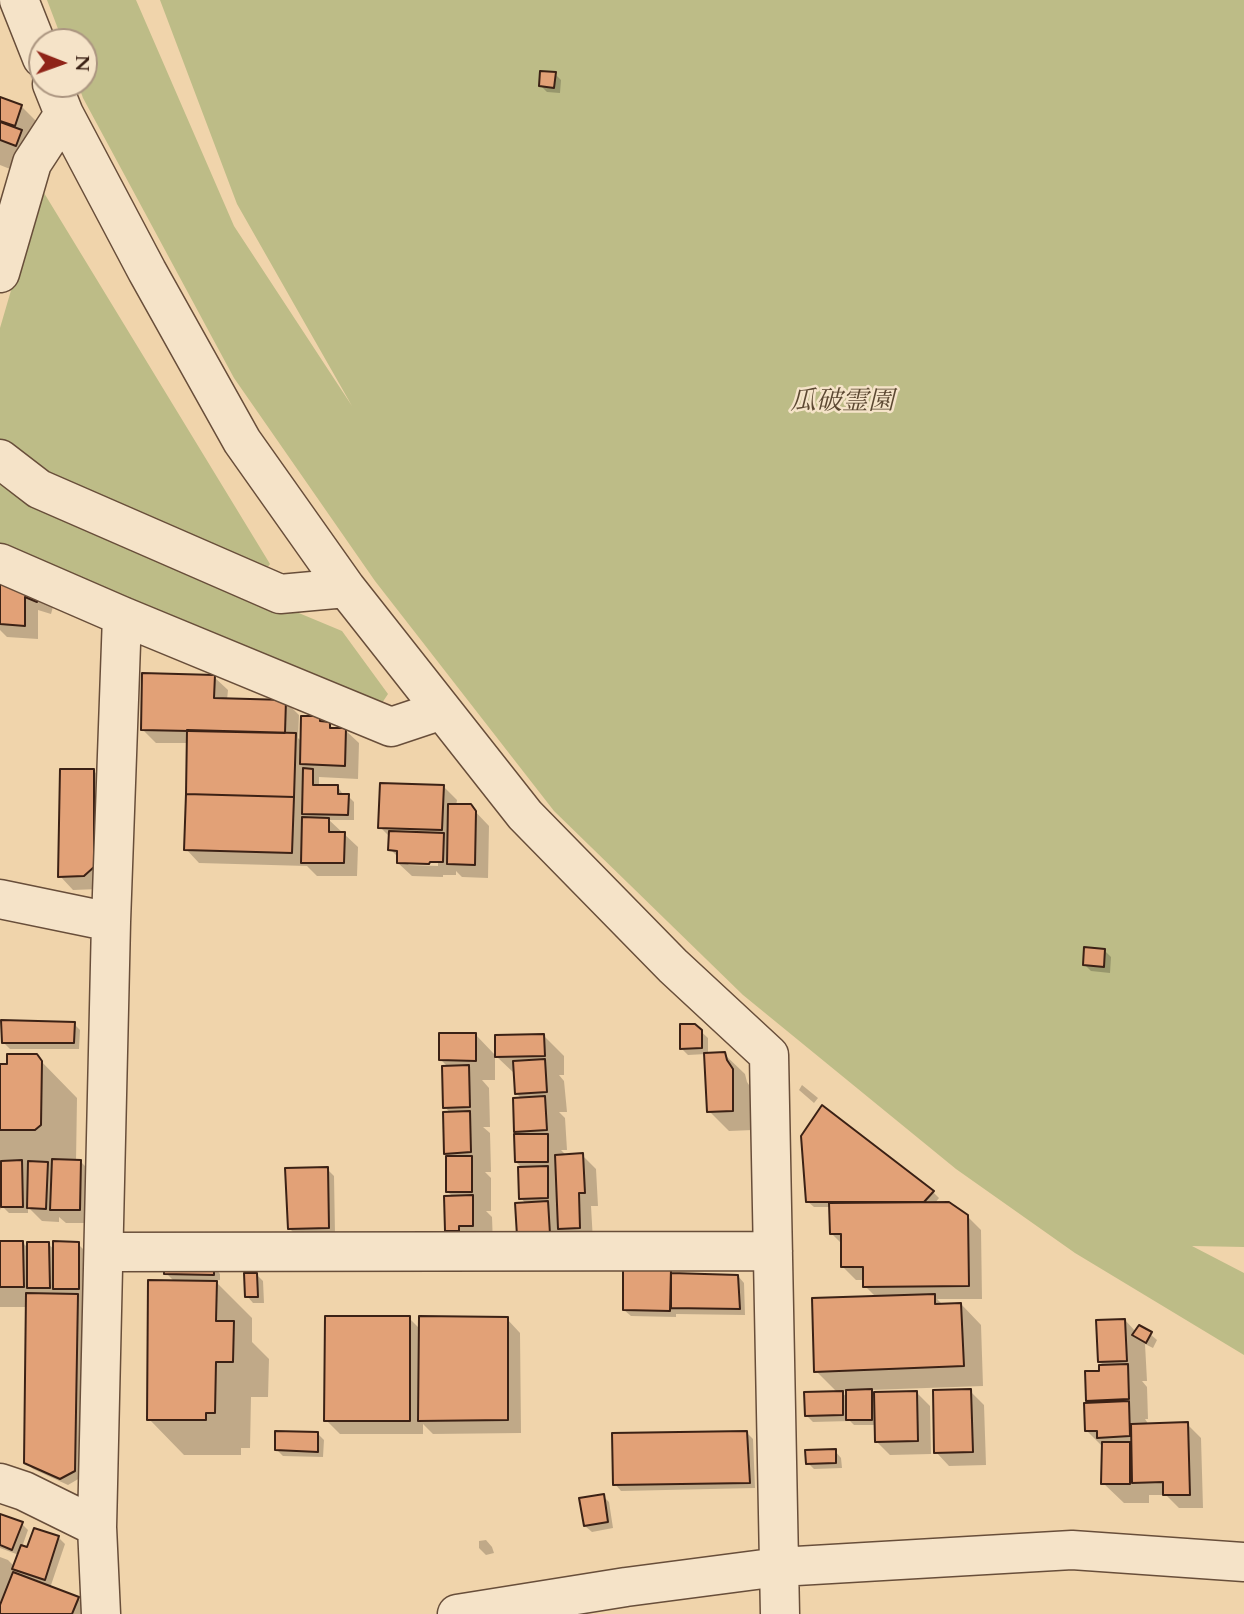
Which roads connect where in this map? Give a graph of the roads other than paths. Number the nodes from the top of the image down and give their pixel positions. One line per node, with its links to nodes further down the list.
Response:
1 (19, 0): 2 (street)
2 (30, 28)
3 (58, 99): 4 (street); 7 (street)
4 (0, 273)
5 (0, 460): 7 (street)
6 (0, 563): 8 (street)
7 (346, 588): 9 (street)
8 (122, 616): 9 (street); 11 (street)
9 (442, 710): 12 (street)
10 (0, 899): 11 (street)
11 (111, 922): 13 (street)
12 (773, 1251): 13 (street); 17 (street)
13 (104, 1252): 15 (street)
14 (0, 1483): 15 (street)
15 (97, 1527): 18 (street)
16 (1244, 1562): 17 (street)
17 (779, 1567): 19 (street); 20 (street)
18 (101, 1614)
19 (457, 1614)
20 (780, 1614)

